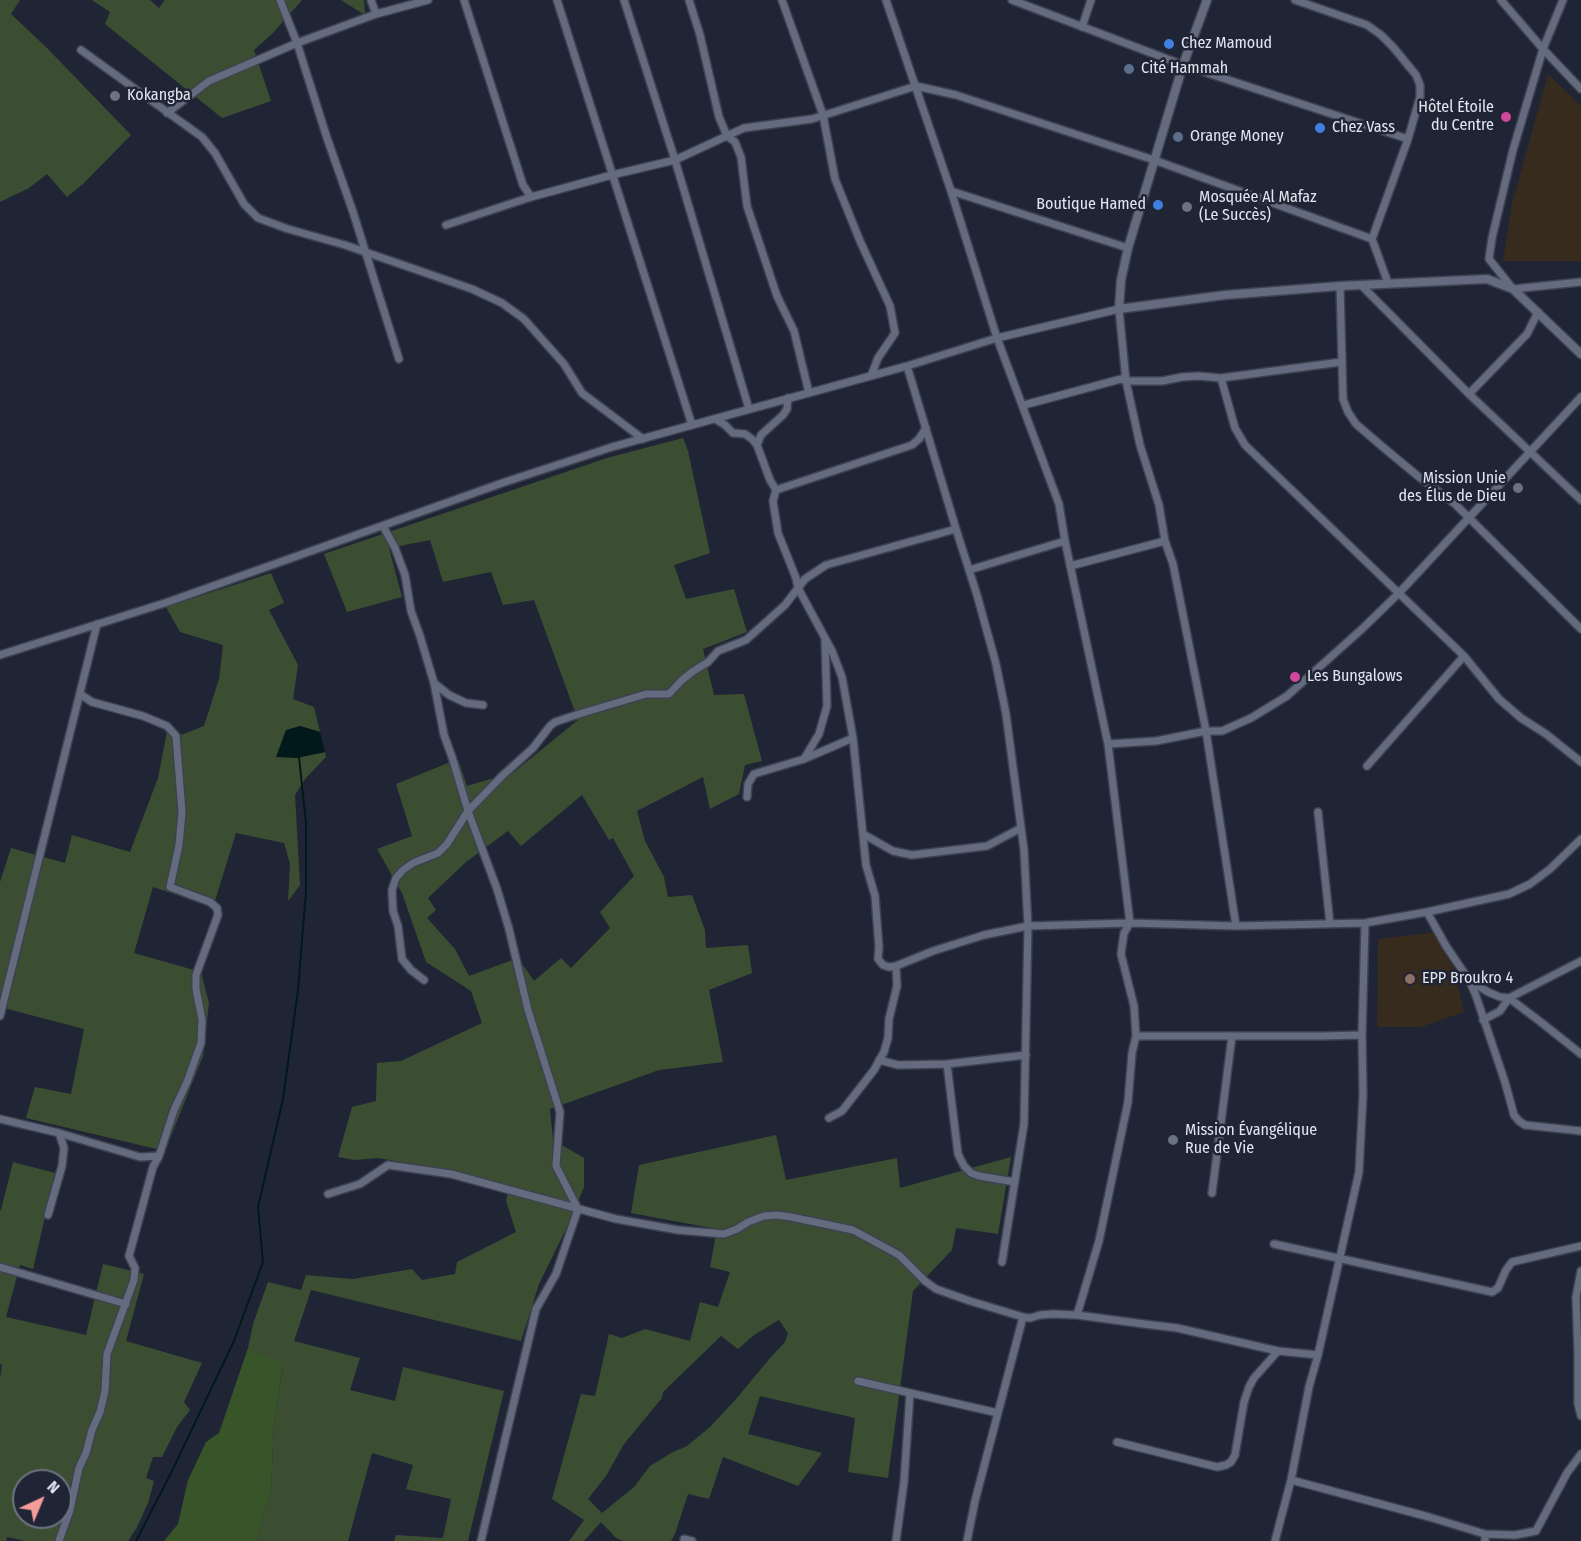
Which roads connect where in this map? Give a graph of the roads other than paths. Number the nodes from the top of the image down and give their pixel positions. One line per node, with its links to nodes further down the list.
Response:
1 (280, 0): 18 (street)
2 (371, 0): 16 (street)
3 (428, 0): 16 (street)
4 (464, 0): 32 (street)
5 (557, 0): 30 (street)
6 (624, 0): 28 (street)
7 (689, 0): 26 (street)
8 (782, 0): 25 (street)
9 (886, 0): 22 (street)
10 (1012, 0): 17 (street)
11 (1091, 0): 17 (street)
12 (1207, 0): 21 (street)
13 (1296, 0): 27 (street)
14 (1500, 0): 19 (street)
15 (1563, 0): 19 (street)
16 (376, 14): 18 (street)
17 (1082, 27): 21 (street)
18 (297, 43): 24 (street); 36 (street)
19 (1543, 49): 23 (street); 41 (street)
20 (81, 50): 24 (street)
21 (1183, 65): 27 (street); 29 (street)
22 (916, 86): 25 (street); 29 (street); 31 (street)
23 (1581, 89)
24 (167, 113): 36 (street)
25 (823, 115): 26 (street); 49 (street)
26 (727, 136): 28 (street); 52 (street)
27 (1408, 140): 34 (street)
28 (675, 160): 30 (street); 57 (street)
29 (1154, 160): 34 (street); 35 (street)
30 (612, 175): 32 (street); 59 (street)
31 (951, 191): 35 (street); 44 (street)
32 (531, 197): 33 (street)
33 (446, 225)
34 (1372, 239): 38 (street)
35 (1128, 248): 42 (street)
36 (366, 252): 46 (street); 61 (street)
37 (1581, 282): 41 (street)
38 (1388, 283): 39 (street); 41 (street)
39 (1361, 285): 40 (street); 53 (street)
40 (1340, 286): 42 (street); 47 (street)
41 (1513, 289): 43 (street)
42 (1119, 309): 44 (street); 51 (street)
43 (1538, 312): 45 (street); 53 (street)
44 (998, 338): 48 (street); 56 (street)
45 (1581, 354)
46 (399, 360)
47 (1341, 362): 50 (street); 66 (street)
48 (907, 366): 49 (street); 60 (street)
49 (871, 376): 52 (street)
50 (1221, 378): 51 (street); 74 (street)
51 (1126, 381): 56 (street); 70 (street)
52 (809, 393): 55 (street)
53 (1469, 394): 63 (street)
54 (1581, 397): 63 (street)
55 (788, 398): 57 (street); 62 (street)
56 (1024, 405): 69 (street)
57 (749, 409): 58 (street)
58 (715, 419): 59 (street); 62 (street)
59 (692, 425): 61 (street)
60 (926, 428): 64 (street); 68 (street)
61 (643, 439): 67 (street)
62 (757, 445): 64 (street)
63 (1529, 452): 65 (street); 66 (street)
64 (776, 490): 73 (street)
65 (1581, 500)
66 (1468, 518): 74 (street); 76 (street)
67 (383, 526): 75 (street); 80 (street)
68 (956, 529): 72 (street); 73 (street)
69 (1065, 541): 71 (street); 72 (street)
70 (1165, 541): 71 (street); 83 (street)
71 (1070, 566): 85 (street)
72 (969, 570): 92 (street)
73 (798, 588): 77 (street); 90 (street)
74 (1399, 592): 79 (street); 83 (street)
75 (97, 624): 78 (street); 81 (street)
76 (1581, 629)
77 (826, 638): 84 (street); 86 (street)
78 (0, 655)
79 (1464, 656): 87 (street); 88 (street)
80 (434, 683): 82 (street); 90 (street)
81 (80, 694): 106 (street); 119 (street)
82 (483, 705)
83 (1206, 731): 85 (street); 100 (street)
84 (853, 738): 86 (street); 93 (street)
85 (1108, 744): 96 (street)
86 (804, 759): 89 (street)
87 (1581, 762)
88 (1367, 766)
89 (747, 797)
90 (468, 811): 103 (street); 123 (street)
91 (1318, 812): 98 (street)
92 (1021, 828): 93 (street); 99 (street)
93 (863, 834): 102 (street)
94 (1581, 839): 95 (street)
95 (1427, 912): 97 (street); 104 (street)
96 (1130, 923): 99 (street); 100 (street); 109 (street)
97 (1365, 923): 98 (street); 108 (street)
98 (1330, 924): 100 (street)
99 (1028, 926): 102 (street); 112 (street)
100 (1236, 926)
101 (1581, 961): 105 (street)
102 (896, 966): 113 (street)
103 (424, 980)
104 (1469, 980): 105 (street); 107 (street)
105 (1509, 998): 107 (street); 111 (street)
106 (0, 1016)
107 (1483, 1020): 117 (street)
108 (1362, 1035): 110 (street); 127 (street)
109 (1137, 1036): 110 (street); 132 (street)
110 (1232, 1036): 121 (street)
111 (1581, 1054)
112 (1026, 1055): 114 (street); 120 (street)
113 (879, 1060): 114 (street); 115 (street)
114 (947, 1064): 120 (street)
115 (829, 1118)
116 (0, 1119): 118 (street)
117 (1581, 1131)
118 (59, 1133): 119 (street); 124 (street)
119 (159, 1156): 131 (street)
120 (1015, 1182): 128 (street)
121 (1212, 1193)
122 (328, 1194): 123 (street)
123 (578, 1209): 133 (street); 145 (street)
124 (48, 1215)
125 (1274, 1244): 127 (street)
126 (1581, 1246): 127 (street)
127 (1340, 1258): 135 (street)
128 (1002, 1262)
129 (0, 1267): 131 (street)
130 (1581, 1271): 139 (street)
131 (126, 1304): 144 (street)
132 (1077, 1315): 133 (street); 134 (street)
133 (1023, 1317): 138 (street)
134 (1278, 1351): 135 (street); 140 (street)
135 (1318, 1355): 142 (street)
136 (858, 1381): 137 (street)
137 (910, 1393): 138 (street); 146 (street)
138 (998, 1413): 147 (street)
139 (1581, 1416)
140 (1117, 1442)
141 (1581, 1454): 143 (street)
142 (1291, 1480): 143 (street); 148 (street)
143 (1485, 1538)
144 (59, 1541)
145 (481, 1541)
146 (896, 1541)
147 (967, 1541)
148 (1275, 1541)

